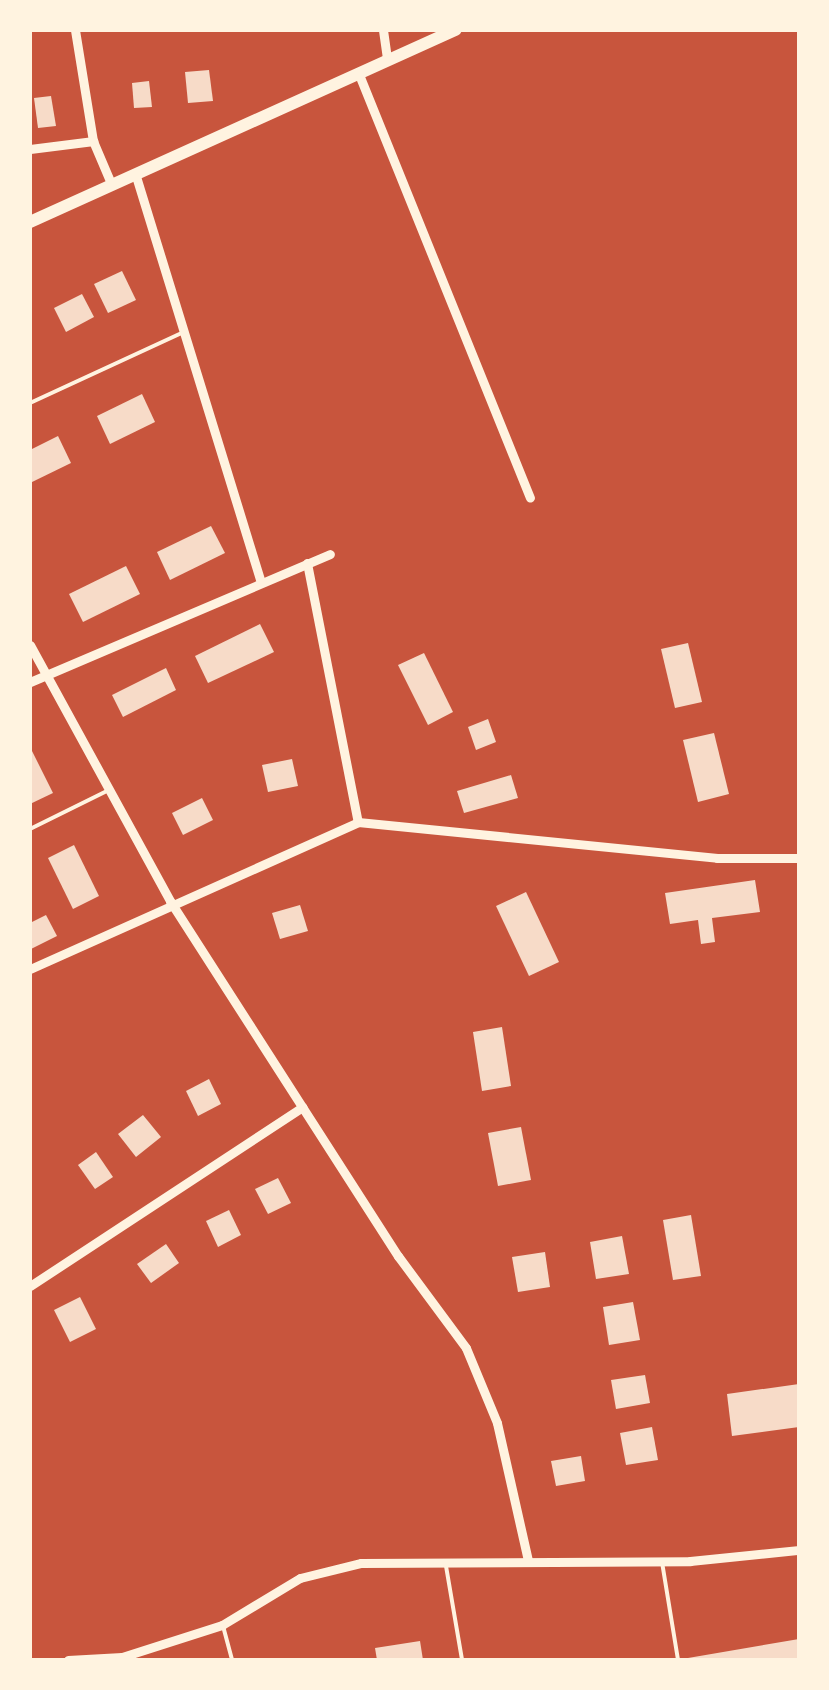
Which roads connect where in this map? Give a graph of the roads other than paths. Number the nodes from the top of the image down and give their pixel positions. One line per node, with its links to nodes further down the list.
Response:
1 (76, 30): 6 (street)
2 (383, 30): 4 (street)
3 (456, 30): 4 (main road)
4 (388, 59): 5 (main road)
5 (358, 72): 8 (main road); 13 (street)
6 (93, 141): 7 (street); 9 (street)
7 (30, 149)
8 (134, 170): 9 (main road); 11 (street)
9 (110, 181): 10 (main road)
10 (30, 222)
11 (184, 332): 12 (lane); 16 (street)
12 (30, 403)
13 (530, 498)
14 (330, 554): 15 (street)
15 (307, 563): 16 (street); 21 (street)
16 (261, 582): 18 (street)
17 (30, 645): 18 (street)
18 (45, 674): 19 (street); 20 (street)
19 (30, 682)
20 (109, 790): 22 (lane); 24 (street)
21 (358, 822): 23 (street); 24 (street)
22 (30, 829)
23 (799, 858)
24 (170, 901): 25 (street); 26 (street)
25 (30, 969)
26 (303, 1107): 27 (street); 29 (street)
27 (30, 1286)
28 (799, 1550): 30 (street)
29 (528, 1560): 30 (street); 31 (street)
30 (662, 1562): 37 (lane)
31 (446, 1565): 32 (street); 36 (lane)
32 (222, 1625): 33 (street); 35 (lane)
33 (120, 1659): 34 (street)
34 (68, 1660)
35 (232, 1660)
36 (462, 1660)
37 (678, 1660)

